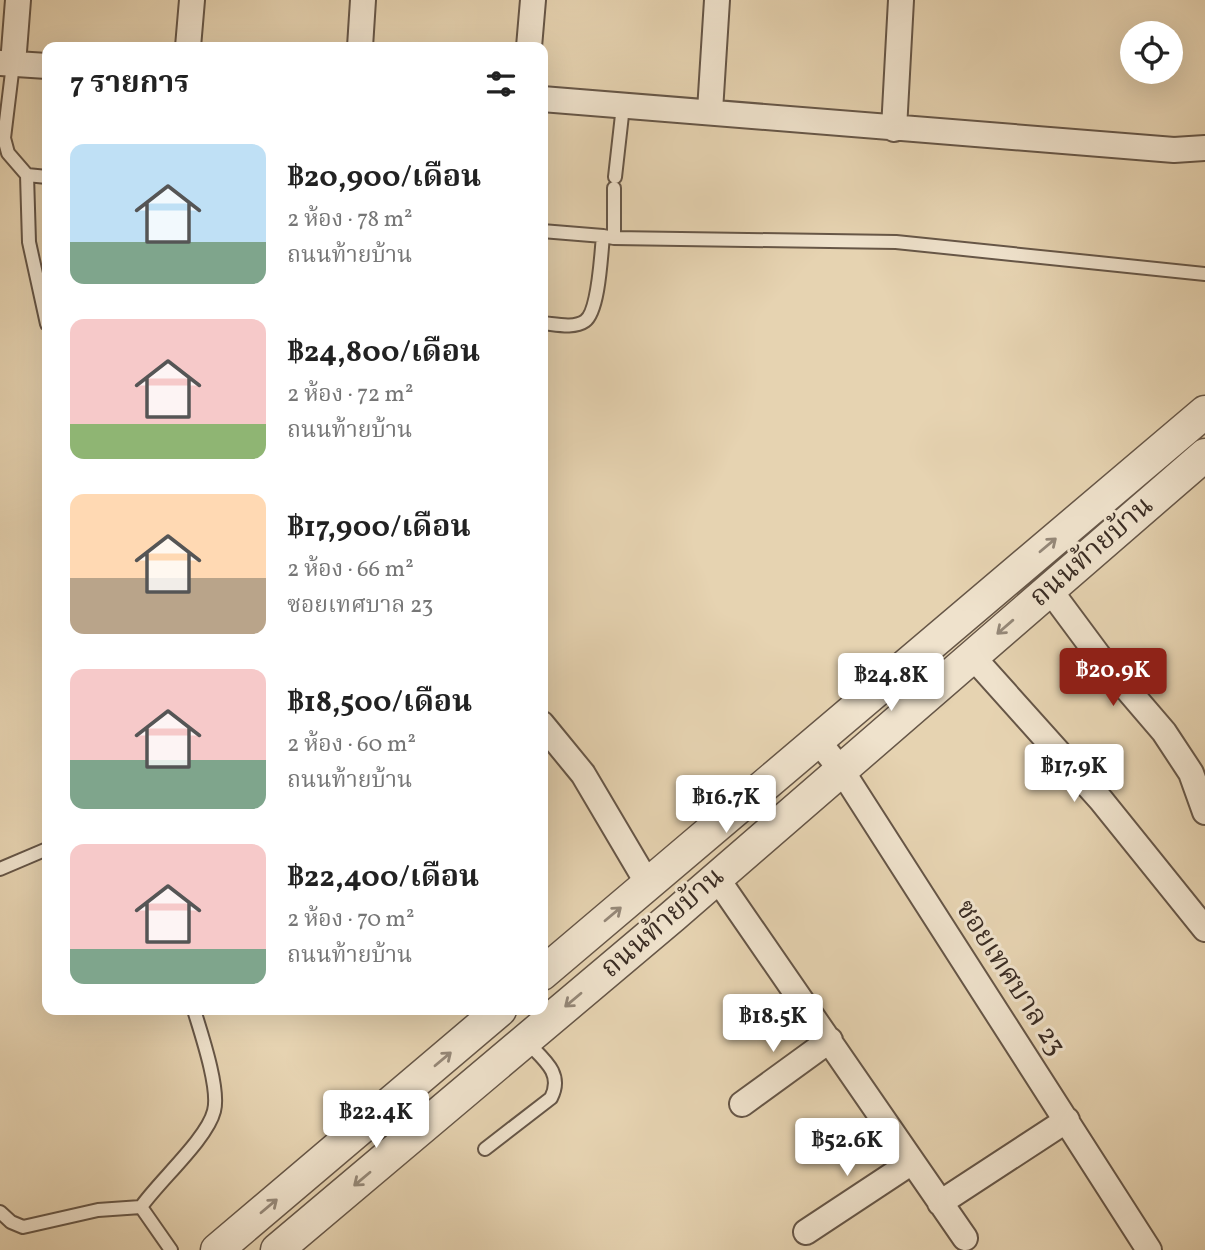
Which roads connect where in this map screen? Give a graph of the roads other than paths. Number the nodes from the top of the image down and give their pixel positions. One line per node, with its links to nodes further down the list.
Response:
1 (18, 0): 10 (street)
2 (192, 0): 7 (street)
3 (363, 0): 8 (street)
4 (533, 0): 9 (street)
5 (717, 0): 14 (street)
6 (901, 0): 15 (street)
7 (188, 42)
8 (360, 42)
9 (529, 42)
10 (6, 63): 11 (street); 17 (lane)
11 (42, 66)
12 (548, 100): 13 (street)
13 (623, 106): 14 (street); 20 (lane)
14 (710, 111): 15 (street)
15 (894, 129): 16 (street)
16 (1205, 148)
17 (27, 176): 18 (lane); 22 (lane)
18 (42, 177)
19 (548, 232): 20 (lane)
20 (608, 237): 21 (lane); 23 (lane)
21 (1205, 274)
22 (42, 301)
23 (548, 323)
24 (1205, 412): 29 (street, ถนนท้ายบ้าน, one-way to 24)
25 (1205, 455): 26 (street, ถนนท้ายบ้าน)
26 (1049, 589): 27 (street, ถนนท้ายบ้าน, one-way to 27); 31 (street)
27 (972, 656): 30 (street, ถนนท้ายบ้าน); 36 (street)
28 (548, 731): 35 (street)
29 (818, 741): 30 (street, ซอยเทศบาล 23); 35 (street, ถนนท้ายบ้าน)
30 (842, 771): 34 (street, ถนนท้ายบ้าน); 43 (street, ซอยเทศบาล 23)
31 (1205, 812)
32 (42, 851): 33 (lane)
33 (0, 869)
34 (716, 877): 40 (street, ถนนท้ายบ้าน, one-way to 40); 41 (street)
35 (648, 884): 37 (street, ถนนท้ายบ้าน, one-way to 35)
36 (1205, 929)
37 (548, 969)
38 (196, 1015): 47 (lane)
39 (494, 1015): 52 (street, one-way to 39)
40 (526, 1040): 44 (lane); 53 (street, ถนนท้ายบ้าน, one-way to 53)
41 (830, 1040): 42 (street); 45 (street)
42 (742, 1104)
43 (1067, 1120): 46 (street); 54 (street, ซอยเทศบาล 23)
44 (485, 1149)
45 (912, 1162): 46 (street); 49 (street)
46 (940, 1203): 50 (street)
47 (141, 1207): 48 (lane); 51 (lane)
48 (0, 1212)
49 (806, 1232)
50 (965, 1238)
51 (171, 1250)
52 (217, 1250)
53 (277, 1250)
54 (1149, 1250)

